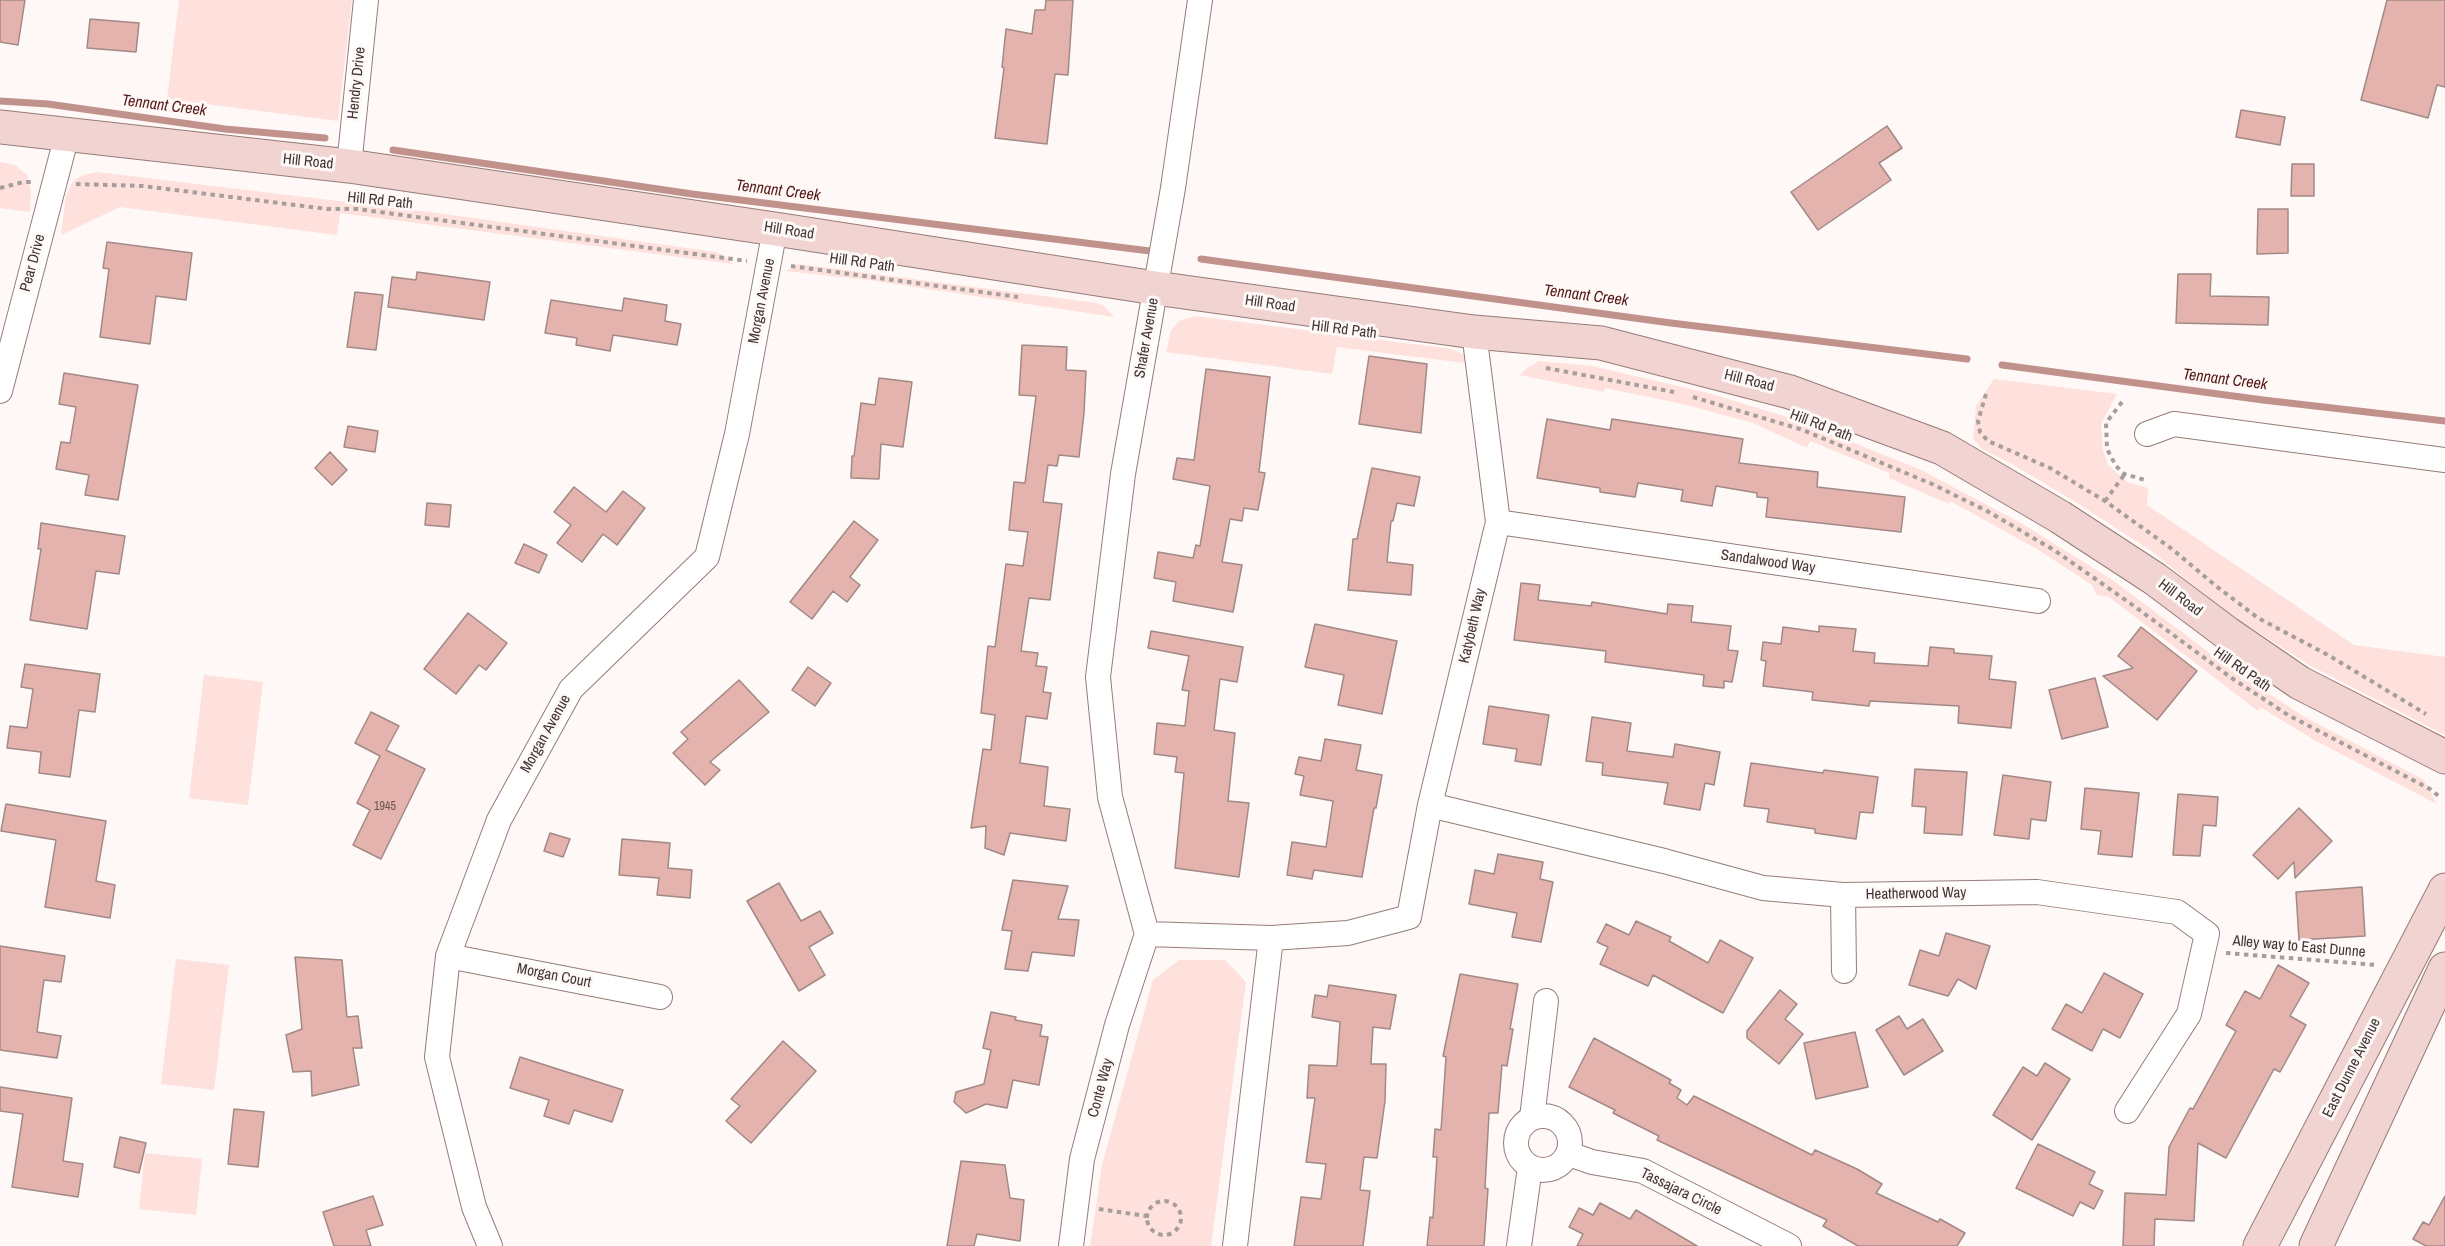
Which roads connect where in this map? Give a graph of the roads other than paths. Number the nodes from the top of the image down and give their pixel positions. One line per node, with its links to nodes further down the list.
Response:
1 (366, 0): 5 (street, Hendry Drive)
2 (1200, 0): 7 (street, Shafer Avenue)
3 (0, 126): 4 (main road, Hill Road)
4 (67, 135): 5 (main road, Hill Road); 9 (street, Pear Drive)
5 (349, 166): 6 (main road, Hill Road)
6 (775, 229): 7 (main road, Hill Road); 20 (street, Morgan Avenue)
7 (1155, 288): 8 (main road, Hill Road); 18 (street, Shafer Avenue)
8 (1474, 332): 12 (street, Katybeth Way); 14 (main road, Hill Road)
9 (0, 391)
10 (2147, 434): 11 (street)
11 (2445, 460)
12 (1498, 522): 13 (street, Sandalwood Way); 15 (street, Katybeth Way)
13 (2038, 601)
14 (2445, 757)
15 (1430, 805): 17 (street, Heatherwood Way); 19 (street, Katybeth Way)
16 (2445, 890): 34 (main road, East Dunne Avenue)
17 (1843, 895): 22 (street); 25 (street, Heatherwood Way)
18 (1147, 933): 19 (street); 30 (street, Conte Way)
19 (1271, 938): 31 (street)
20 (448, 956): 23 (street, Morgan Court); 29 (street, Morgan Avenue)
21 (2445, 969): 35 (main road)
22 (1844, 971)
23 (660, 997)
24 (1546, 1000): 26 (street)
25 (2127, 1111)
26 (1532, 1118): 27 (street); 28 (street)
27 (1569, 1154): 28 (street); 33 (street, Tassajara Circle)
28 (1530, 1167): 32 (street)
29 (490, 1246)
30 (1071, 1246)
31 (1234, 1246)
32 (1520, 1246)
33 (1789, 1246)
34 (2260, 1246)
35 (2316, 1246)

